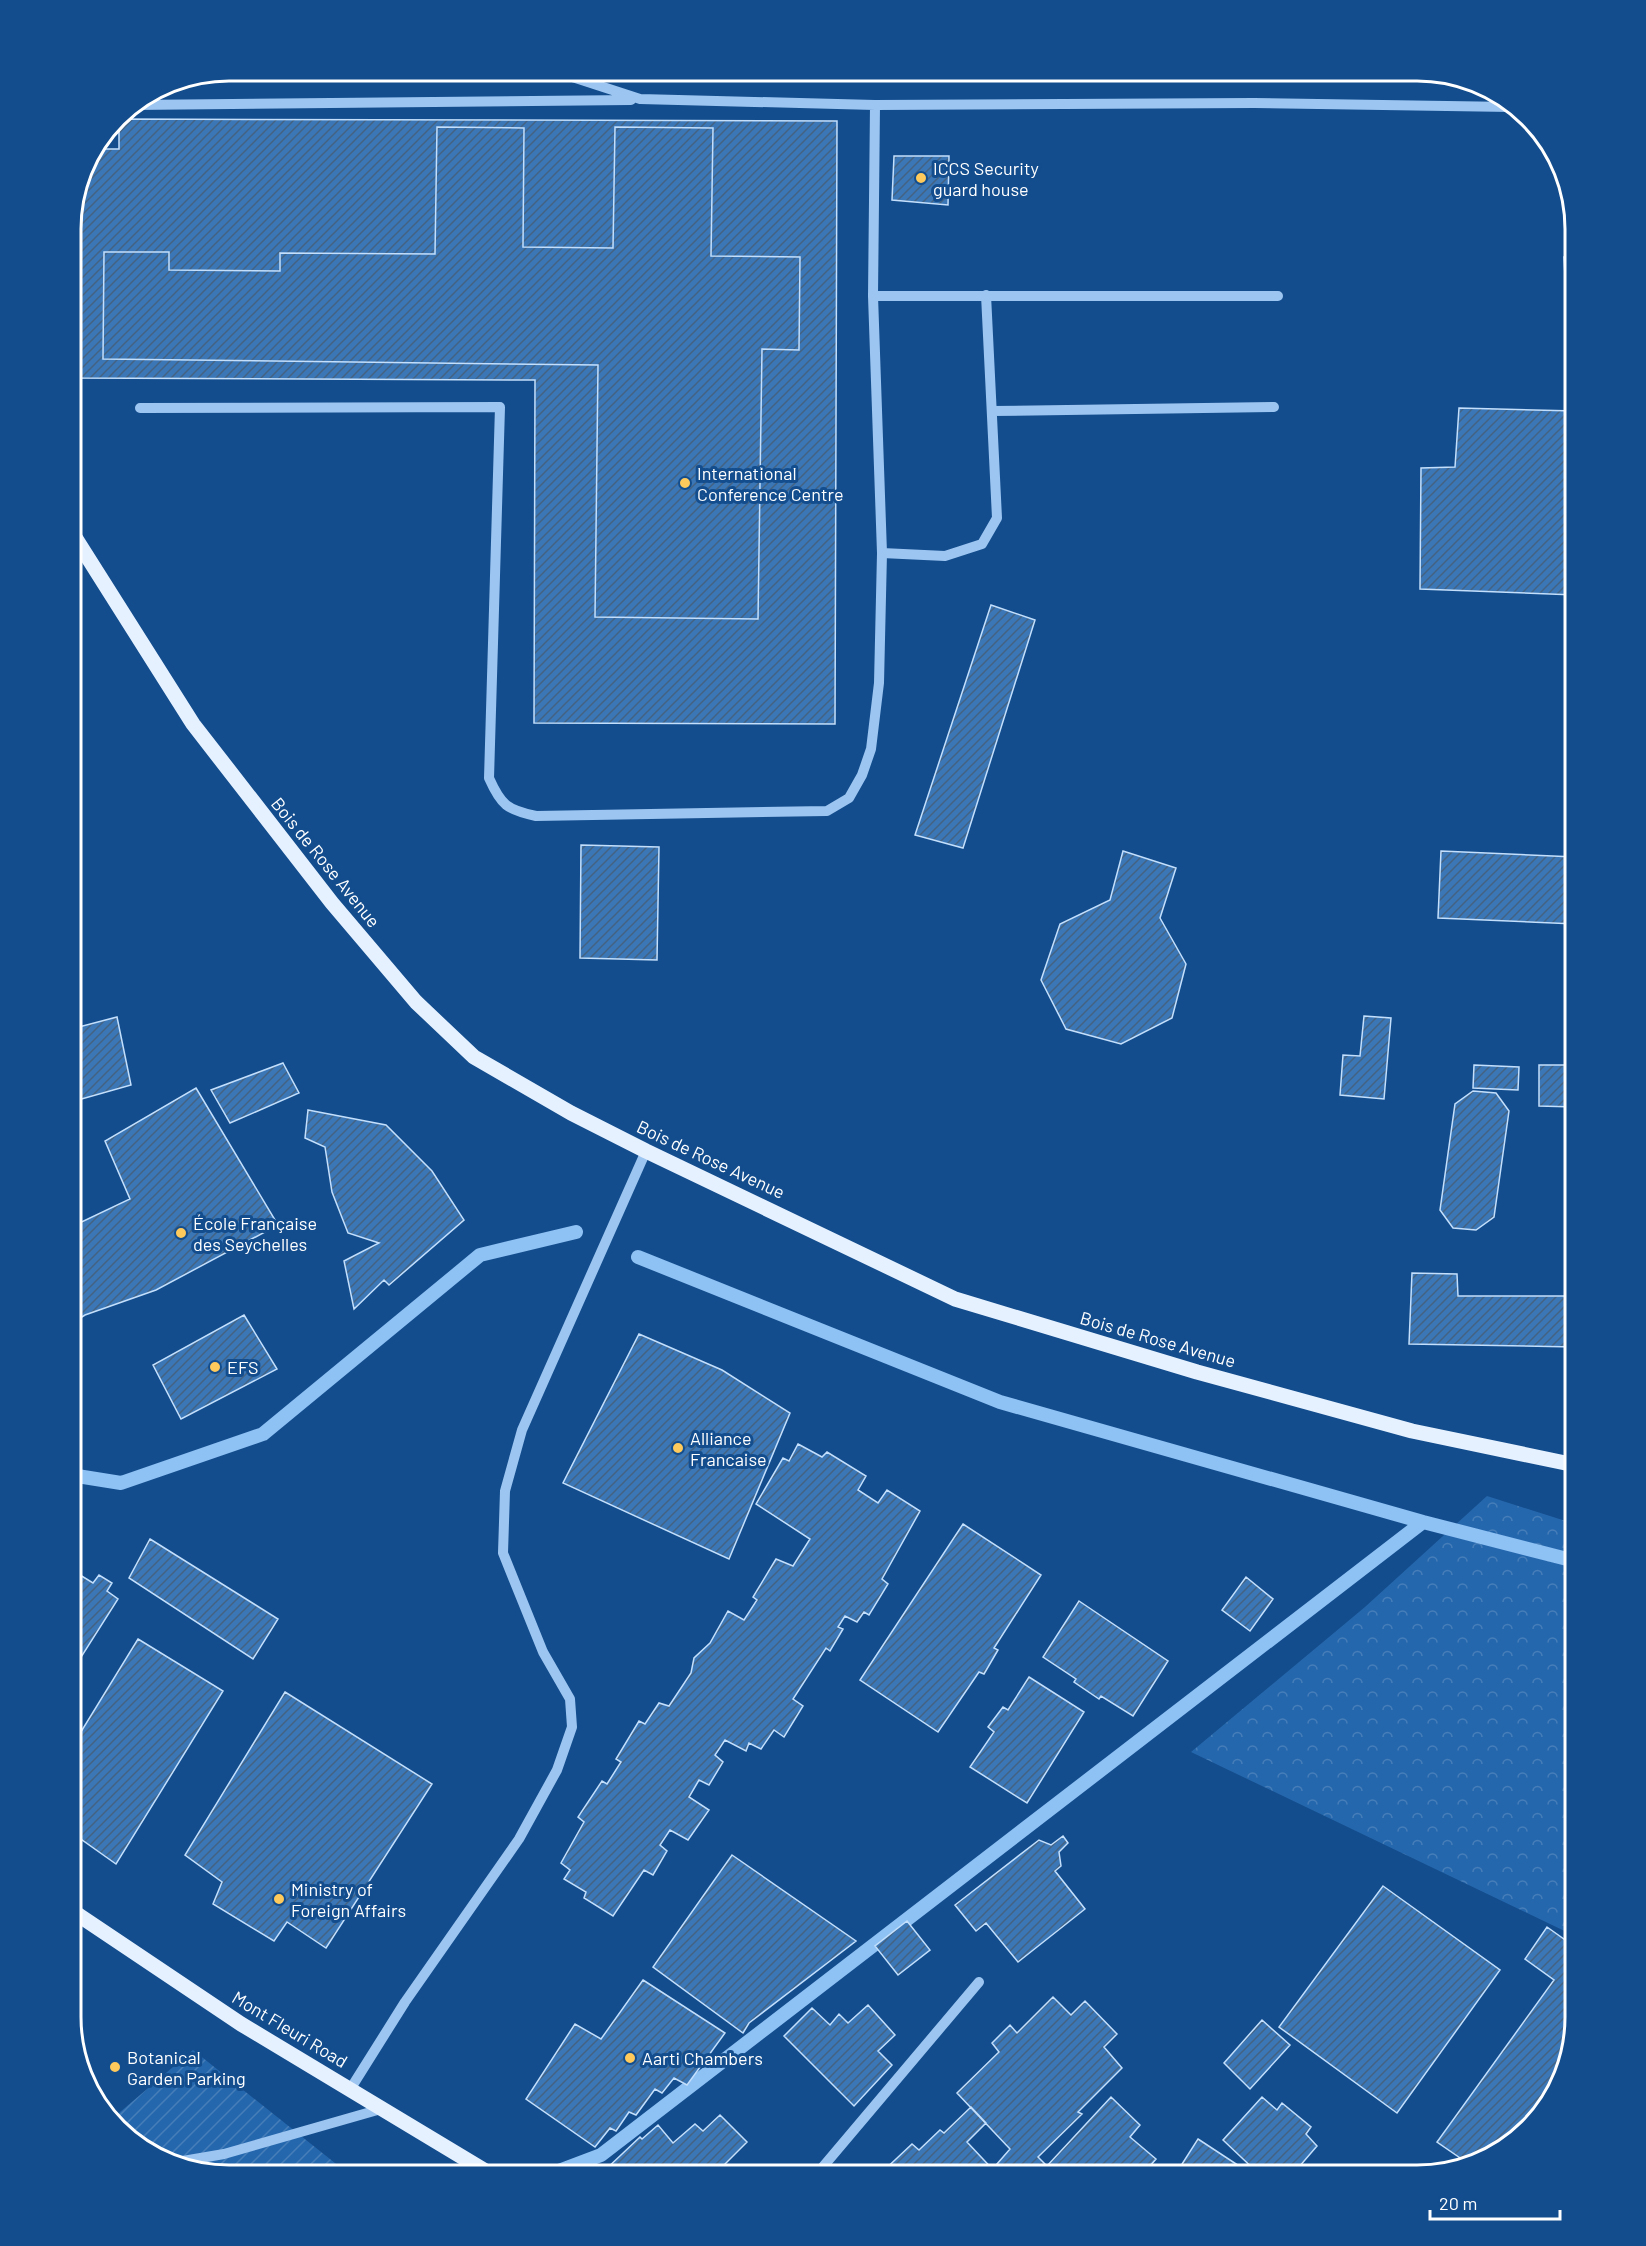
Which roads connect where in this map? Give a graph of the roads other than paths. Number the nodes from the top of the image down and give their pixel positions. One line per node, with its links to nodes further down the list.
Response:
1 (585, 81): 2 (street)
2 (640, 99): 3 (street); 4 (street)
3 (149, 105)
4 (875, 105): 5 (street); 7 (street)
5 (1500, 107)
6 (986, 295): 7 (street); 8 (street); 11 (street)
7 (873, 296): 13 (street)
8 (1278, 296)
9 (1274, 407): 11 (street)
10 (140, 408): 13 (street)
11 (992, 411): 13 (street)
12 (81, 547): 14 (main road, Bois de Rose Avenue)
13 (882, 553)
14 (646, 1151): 15 (main road, Bois de Rose Avenue); 18 (street)
15 (1565, 1463)
16 (81, 1917): 18 (main road, Mont Fleuri Road)
17 (979, 1982): 22 (street)
18 (351, 2088): 19 (main road, Mont Fleuri Road)
19 (381, 2109): 20 (street); 21 (main road, Mont Fleuri Road)
20 (191, 2160)
21 (475, 2165)
22 (824, 2165)

